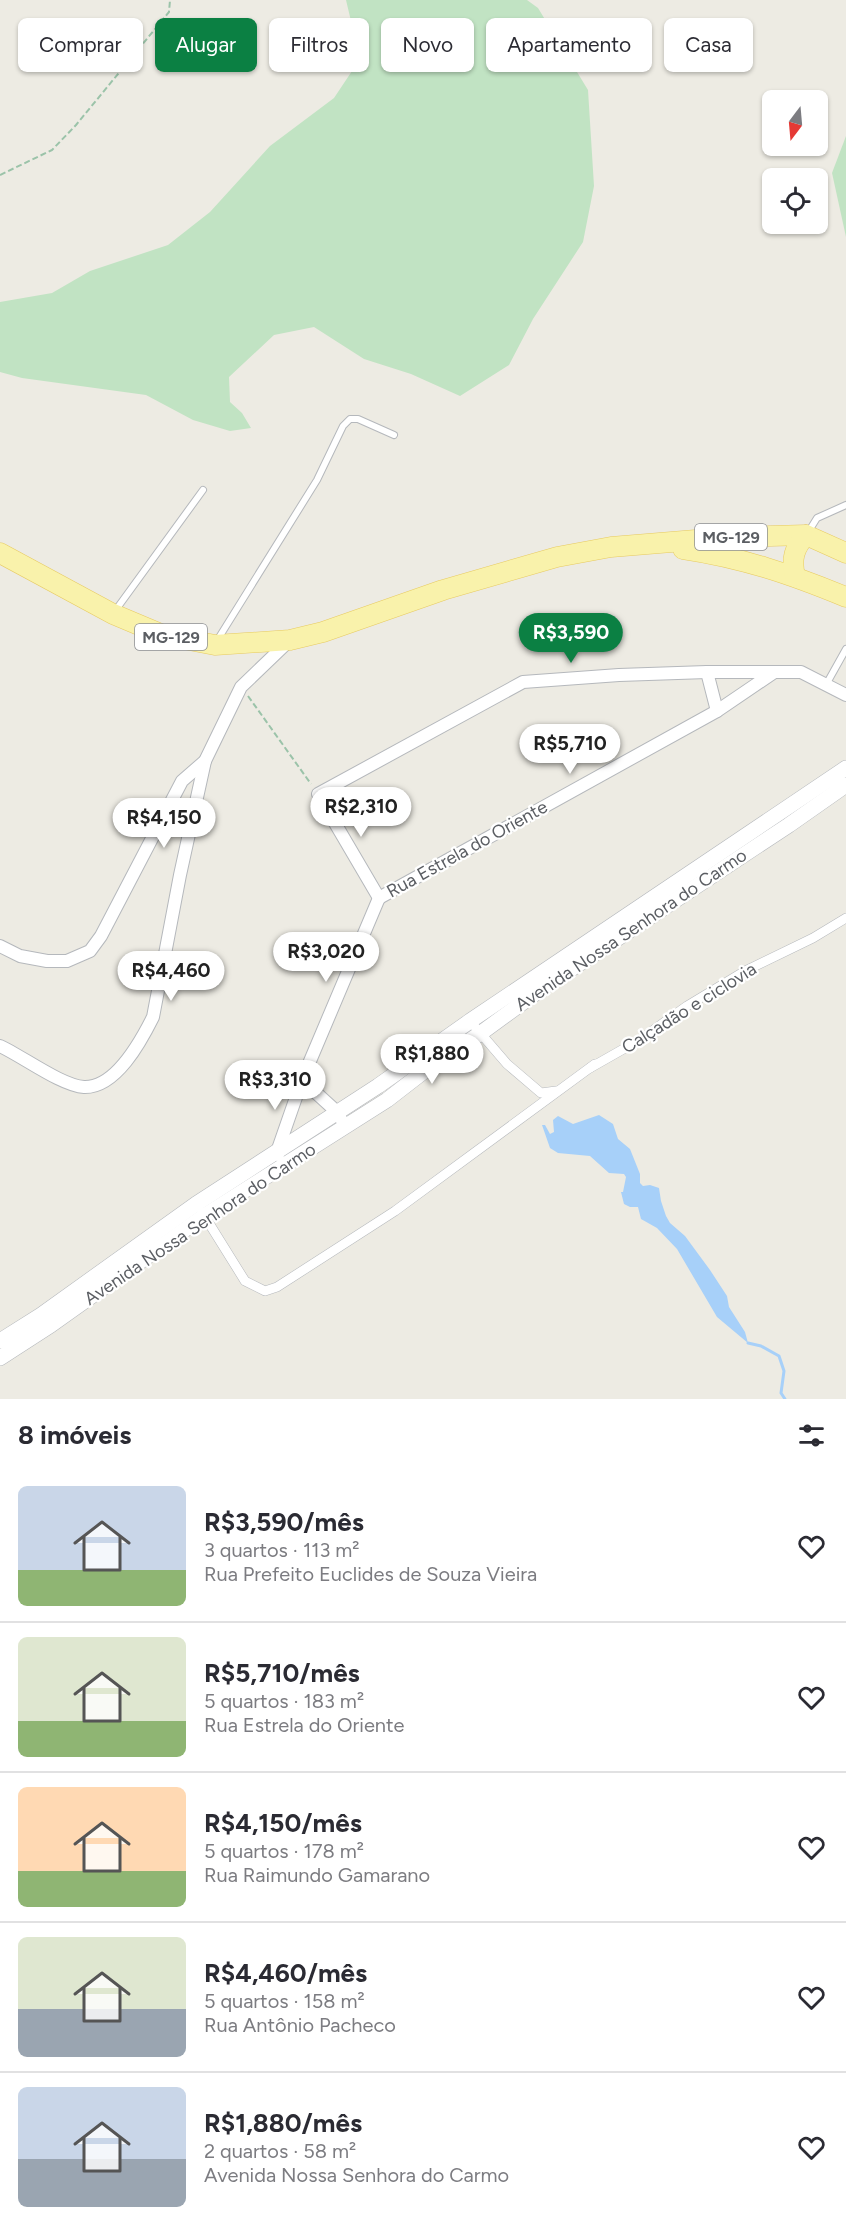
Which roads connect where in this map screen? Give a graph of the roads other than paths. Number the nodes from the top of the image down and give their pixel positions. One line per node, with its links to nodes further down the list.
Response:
1 (394, 435): 12 (lane)
2 (203, 490): 10 (lane)
3 (846, 506): 4 (lane)
4 (806, 535): 5 (main road, MG-129); 7 (main road, MG-129); 8 (main road)
5 (657, 545): 8 (main road, MG-129); 11 (main road, MG-129)
6 (0, 553): 10 (main road, MG-129)
7 (846, 553)
8 (795, 576): 9 (main road, MG-129)
9 (846, 597)
10 (113, 614): 12 (main road, MG-129)
11 (290, 640): 12 (main road, MG-129); 19 (street)
12 (215, 645)
13 (846, 649): 16 (lane)
14 (707, 672): 15 (street); 18 (street); 23 (street)
15 (773, 673): 16 (street); 18 (street, Rua Estrela do Oriente)
16 (827, 683): 17 (street)
17 (846, 694)
18 (717, 711): 23 (street, Rua Estrela do Oriente)
19 (205, 761): 25 (street); 29 (street)
20 (846, 768): 22 (street, Avenida Nossa Senhora do Carmo)
21 (846, 785): 22 (street, Avenida Nossa Senhora do Carmo)
22 (784, 820): 26 (street, Avenida Nossa Senhora do Carmo)
23 (379, 898): 32 (street)
24 (846, 918): 31 (street, Calçadão e ciclovia)
25 (0, 946)
26 (540, 982): 27 (street, Avenida Nossa Senhora do Carmo); 28 (street, Avenida Nossa Senhora do Carmo)
27 (470, 1021): 28 (street); 30 (street, Avenida Nossa Senhora do Carmo)
28 (481, 1033): 30 (street, Avenida Nossa Senhora do Carmo); 31 (street)
29 (0, 1046)
30 (422, 1063): 33 (street, Avenida Nossa Senhora do Carmo); 34 (street, Avenida Nossa Senhora do Carmo)
31 (595, 1064): 36 (street)
32 (302, 1080): 33 (street); 35 (street)
33 (337, 1112): 34 (street); 35 (street, Avenida Nossa Senhora do Carmo)
34 (346, 1126): 35 (street, Avenida Nossa Senhora do Carmo)
35 (280, 1159): 36 (street, Avenida Nossa Senhora do Carmo)
36 (200, 1210): 37 (street, Avenida Nossa Senhora do Carmo)
37 (46, 1320): 38 (street, Avenida Nossa Senhora do Carmo); 39 (street, Avenida Nossa Senhora do Carmo)
38 (0, 1341)
39 (0, 1358)

